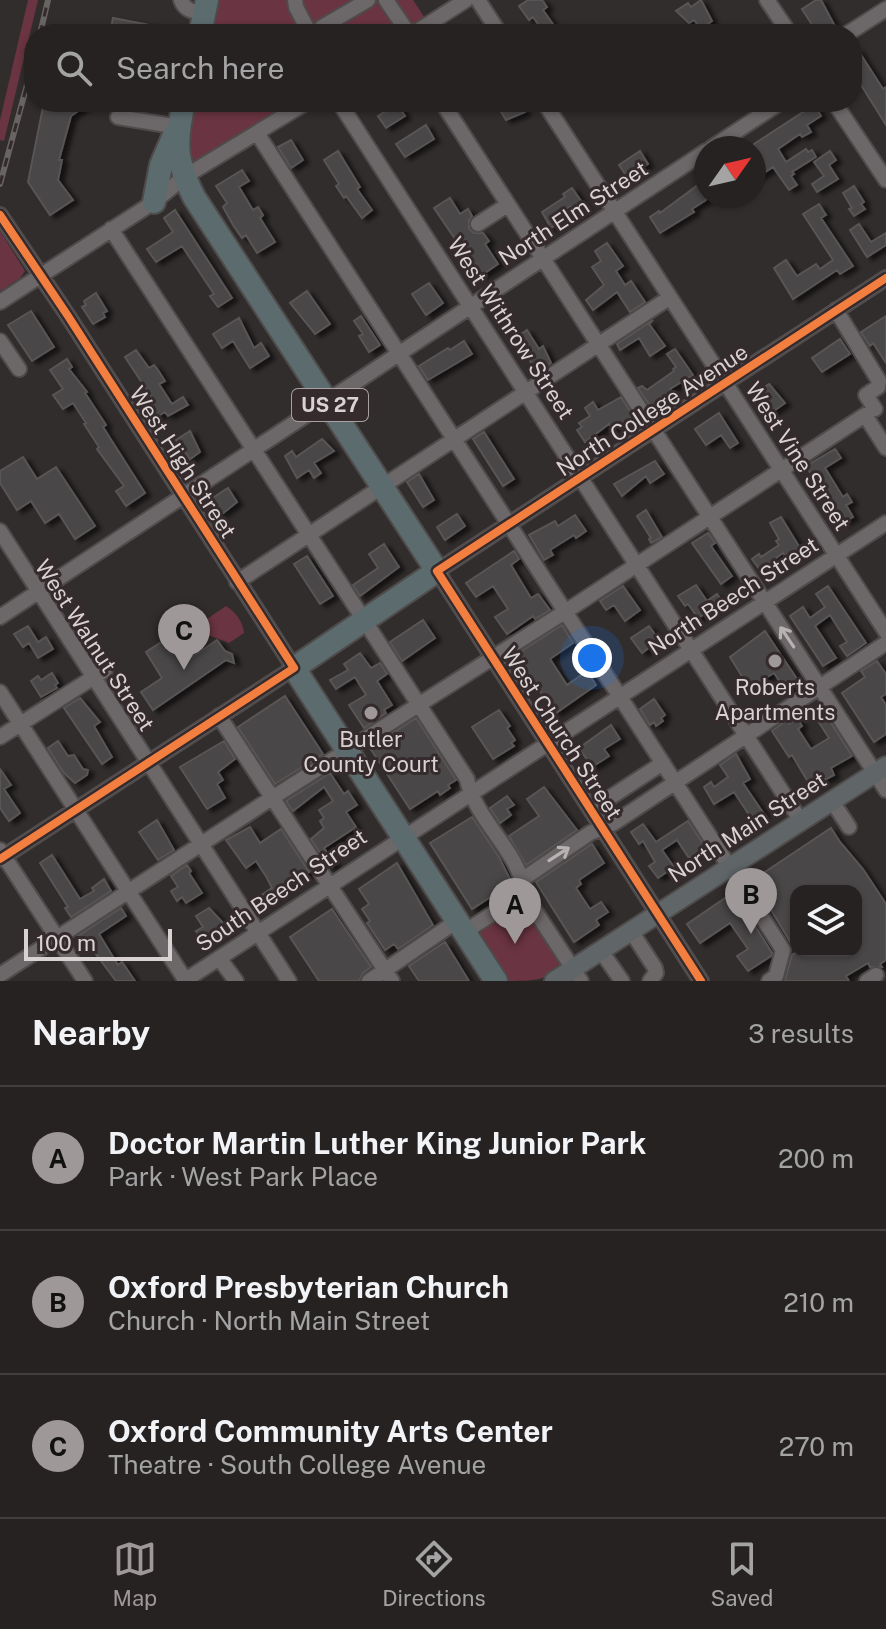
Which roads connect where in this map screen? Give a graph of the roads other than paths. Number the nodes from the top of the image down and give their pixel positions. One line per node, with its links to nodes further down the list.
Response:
1 (181, 0): 9 (street)
2 (295, 0): 10 (street)
3 (368, 0): 11 (street)
4 (386, 0): 12 (street)
5 (466, 0): 13 (street)
6 (478, 0): 14 (street)
7 (767, 0): 15 (street)
8 (886, 9): 16 (street)
9 (204, 15)
10 (305, 24)
11 (327, 24)
12 (404, 24)
13 (427, 24)
14 (494, 24)
15 (783, 24)
16 (862, 24)
17 (182, 112): 25 (highway, US 27)
18 (291, 112): 26 (street)
19 (345, 112): 42 (street, West Withrow Street)
20 (448, 112): 32 (street)
21 (550, 112): 33 (street, West Vine Street)
22 (766, 112): 27 (street, North Elm Street)
23 (841, 112): 30 (street)
24 (118, 117): 25 (street)
25 (179, 127): 29 (highway, US 27); 31 (highway)
26 (257, 133): 29 (street); 46 (street)
27 (729, 136)
28 (694, 159): 33 (street, North Elm Street)
29 (184, 177): 31 (street); 50 (highway, West Church Street / US 27)
30 (886, 180)
31 (154, 202): 36 (street)
32 (507, 205): 35 (street); 37 (street)
33 (613, 212): 37 (street, North Elm Street); 40 (street, West Vine Street)
34 (0, 215): 38 (street, West High Street)
35 (478, 224)
36 (111, 229): 38 (street); 55 (street)
37 (542, 259): 42 (street, North Elm Street); 45 (street)
38 (42, 276): 41 (street); 59 (street, West High Street)
39 (886, 278): 43 (street, North College Avenue)
40 (669, 298): 45 (street); 48 (street, West Vine Street)
41 (0, 302)
42 (471, 306): 46 (street, North Elm Street); 49 (street, West Withrow Street)
43 (836, 310): 48 (street, North College Avenue); 51 (street)
44 (0, 341): 47 (street)
45 (598, 345): 49 (street); 52 (street)
46 (399, 353): 50 (street, North Elm Street); 53 (street)
47 (19, 369)
48 (726, 384): 52 (street, North College Avenue); 56 (street, West Vine Street)
49 (526, 392): 53 (street); 57 (street, West Withrow Street)
50 (328, 401): 55 (street, North Elm Street); 58 (highway, West Church Street / US 27)
51 (875, 409): 54 (street); 56 (street)
52 (654, 430): 57 (street, North College Avenue); 60 (street)
53 (455, 439): 58 (street); 61 (street)
54 (886, 448)
55 (254, 450): 59 (street, North Elm Street); 64 (street)
56 (782, 470): 60 (street); 65 (street, West Vine Street)
57 (581, 477): 61 (street, North College Avenue); 66 (street, West Withrow Street)
58 (382, 486): 64 (street); 67 (highway, West Church Street / US 27)
59 (183, 496): 68 (street, West High Street); 69 (street, North Elm Street)
60 (709, 517): 66 (street); 70 (street)
61 (508, 525): 67 (street, North College Avenue); 71 (street)
62 (885, 525): 65 (street, North Beech Street)
63 (0, 531): 69 (street, West Walnut Street)
64 (309, 534): 68 (street); 73 (street)
65 (836, 556): 70 (street, North Beech Street); 74 (street, West Vine Street)
66 (637, 564): 71 (street); 76 (street, West Withrow Street)
67 (437, 571): 73 (highway, North College Avenue); 77 (street, West Church Street)
68 (237, 582): 78 (street, West High Street)
69 (39, 591): 72 (street, North Elm Street); 79 (street, West Walnut Street)
70 (764, 602): 76 (street, North Beech Street); 80 (street, one-way to 70)
71 (563, 612): 77 (street); 82 (street)
72 (0, 617)
73 (364, 622): 78 (highway, North College Avenue); 83 (street)
74 (886, 632)
75 (886, 643): 80 (street)
76 (692, 649): 82 (street, North Beech Street); 86 (street, West Withrow Street)
77 (493, 659): 83 (street); 88 (street, West Church Street)
78 (294, 668): 84 (street); 89 (highway, West High Street)
79 (99, 673): 85 (street); 90 (street, West Walnut Street)
80 (819, 685): 86 (street); 92 (street)
81 (0, 692): 85 (street)
82 (619, 697): 88 (street, North Beech Street); 91 (street)
83 (419, 705): 89 (street); 95 (street)
84 (219, 716): 90 (street); 96 (street)
85 (20, 723): 87 (street); 98 (street)
86 (746, 734): 93 (street); 100 (street, West Withrow Street)
87 (0, 737)
88 (548, 743): 95 (street, North Beech Street); 99 (street, West Church Street)
89 (348, 751): 96 (street); 103 (highway, West High Street)
90 (149, 762): 98 (street); 104 (street, West Walnut Street)
91 (663, 763): 93 (street); 99 (street)
92 (881, 769): 94 (street); 97 (main road, North Main Street)
93 (676, 782): 102 (street); 106 (street)
94 (886, 790)
95 (470, 793): 103 (street, North Beech Street); 108 (street)
96 (272, 798): 104 (street); 107 (street)
97 (832, 801): 100 (main road, North Main Street); 101 (street)
98 (77, 809): 105 (street); 109 (street)
99 (591, 810): 102 (street, West Church Street)
100 (801, 821): 106 (main road, North Main Street)
101 (849, 827)
102 (597, 831): 108 (street, one-way to 102); 110 (street, West Church Street)
103 (403, 836): 107 (street, South Beech Street); 111 (highway, West High Street)
104 (202, 845): 109 (street); 113 (street, West Walnut Street)
105 (1, 855): 114 (street)
106 (730, 867): 110 (main road, North Main Street); 130 (street)
107 (328, 885): 113 (street, South Beech Street); 119 (street)
108 (524, 886): 111 (street); 118 (street)
109 (130, 892): 114 (street); 121 (street)
110 (658, 914): 112 (main road, North Main Street); 129 (street, West Church Street)
111 (461, 927): 119 (street); 125 (highway, West High Street)
112 (631, 931): 115 (main road, North Main Street); 128 (street)
113 (258, 932): 116 (street, South Beech Street); 123 (street, West Walnut Street)
114 (57, 938): 117 (street); 120 (street)
115 (601, 951): 118 (main road, North Main Street); 127 (street)
116 (219, 958): 121 (street, South Beech Street); 122 (street)
117 (0, 975)
118 (577, 975): 126 (main road, North Main Street)
119 (389, 976): 124 (street)
120 (85, 981)
121 (185, 981)
122 (236, 981)
123 (289, 981)
124 (369, 981)
125 (496, 981)
126 (554, 981)
127 (622, 981)
128 (650, 981)
129 (701, 981)
130 (769, 981)

